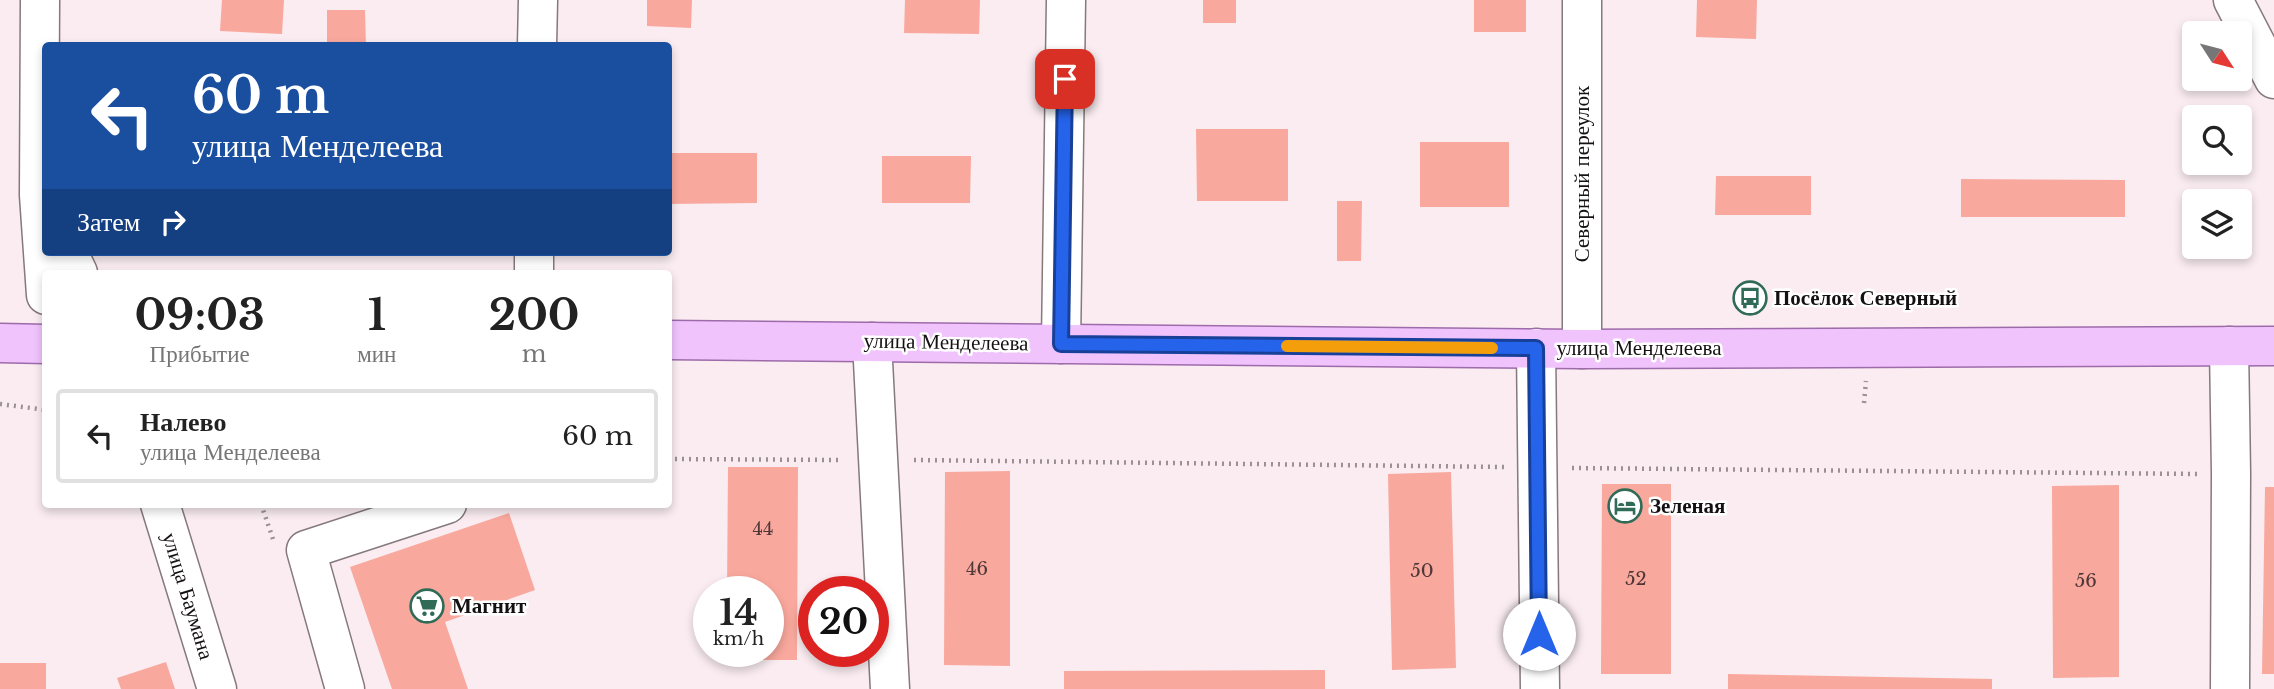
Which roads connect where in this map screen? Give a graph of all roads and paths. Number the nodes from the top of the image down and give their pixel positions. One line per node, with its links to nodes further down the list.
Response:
1 (40, 0): 8 (street)
2 (538, 0): 6 (street)
3 (1066, 0): 14 (street)
4 (1582, 0): 18 (street, Северный переулок)
5 (2233, 0): 7 (street)
6 (537, 42)
7 (2274, 79)
8 (41, 198): 9 (street)
9 (42, 217)
10 (672, 340): 11 (main road, улица Менделеева)
11 (872, 342): 14 (main road, улица Менделеева); 22 (street)
12 (0, 343): 13 (main road)
13 (42, 344)
14 (1061, 344): 17 (main road, улица Менделеева)
15 (2229, 346): 16 (main road, улица Менделеева); 18 (main road, улица Менделеева); 24 (street)
16 (2274, 346)
17 (1536, 348): 18 (main road, улица Менделеева); 23 (street)
18 (1582, 349)
19 (0, 404): 20 (path)
20 (42, 409)
21 (672, 459): 22 (path)
22 (880, 460): 23 (path); 29 (street)
23 (1538, 467): 24 (path); 30 (street)
24 (2231, 474): 31 (street)
25 (161, 508): 27 (street, улица Баумана)
26 (435, 508): 28 (street)
27 (217, 689)
28 (345, 689)
29 (890, 689)
30 (1540, 689)
31 (2230, 689)

